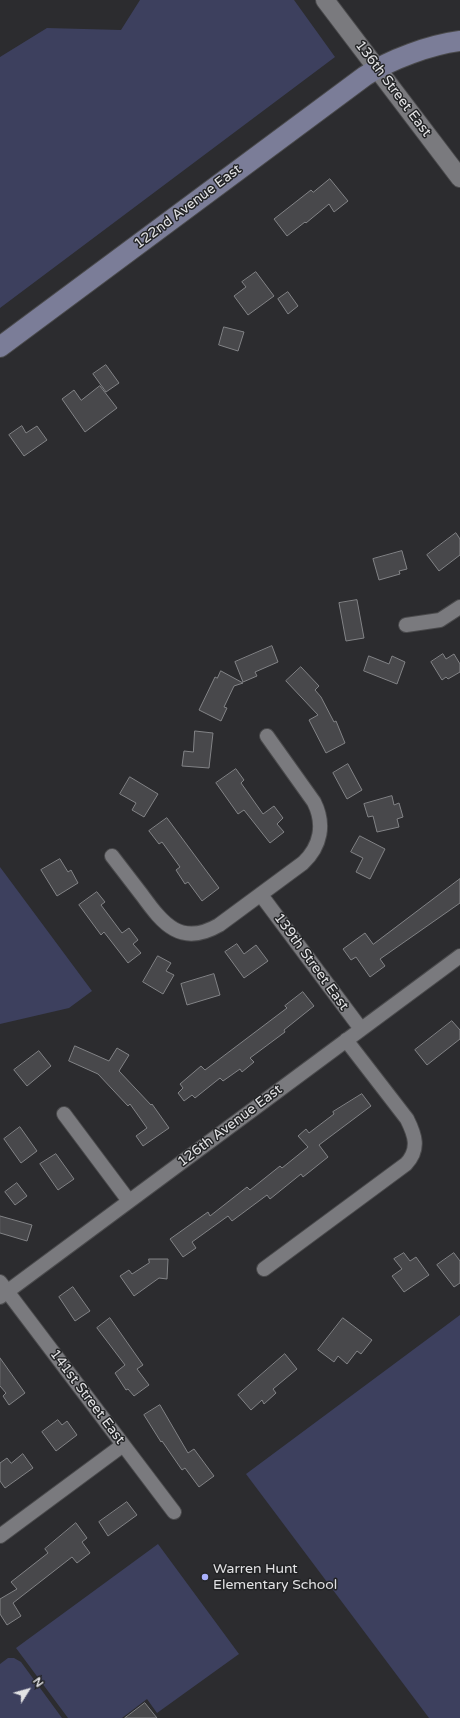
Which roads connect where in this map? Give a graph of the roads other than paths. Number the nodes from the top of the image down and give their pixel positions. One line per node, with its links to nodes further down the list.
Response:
1 (325, 0): 3 (street, 136th Street East)
2 (460, 41): 3 (main road, 122nd Avenue East)
3 (377, 68): 4 (street, 136th Street East); 5 (main road, 122nd Avenue East)
4 (460, 178)
5 (0, 347)
6 (460, 607): 7 (street)
7 (406, 625)
8 (267, 736): 10 (street)
9 (112, 856): 10 (street)
10 (261, 895): 12 (street, 139th Street East)
11 (460, 956): 12 (street, 126th Avenue East)
12 (360, 1029): 13 (street, 126th Avenue East)
13 (346, 1040): 15 (street, 126th Avenue East); 16 (street)
14 (64, 1114): 15 (street)
15 (129, 1201): 17 (street, 126th Avenue East)
16 (264, 1269)
17 (2, 1290): 18 (street, 141st Street East)
18 (123, 1445): 19 (street, 141st Street East); 20 (street)
19 (174, 1512)
20 (0, 1536)

